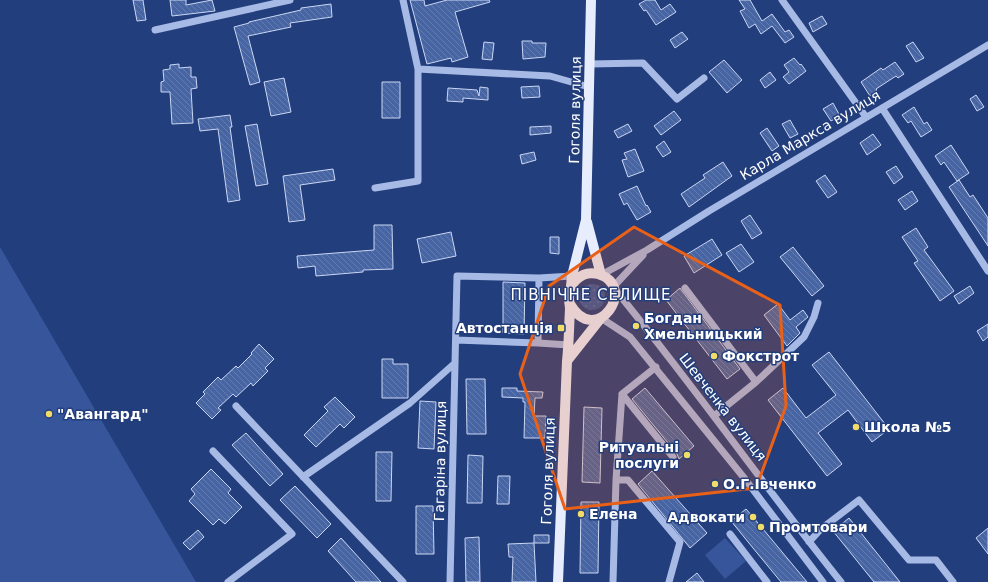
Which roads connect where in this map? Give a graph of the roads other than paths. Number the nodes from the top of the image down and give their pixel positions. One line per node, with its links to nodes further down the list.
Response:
1 (290, 0): 5 (street)
2 (403, 0): 8 (street)
3 (591, 0): 7 (main road, Гоголя вулиця)
4 (782, 0): 12 (street)
5 (155, 30)
6 (988, 45): 11 (street, Карла Маркса вулиця)
7 (590, 64): 9 (street); 10 (main road, Гоголя вулиця)
8 (418, 69): 10 (street); 13 (street)
9 (704, 78)
10 (589, 87): 14 (main road, Гоголя вулиця)
11 (882, 108): 12 (street, Карла Маркса вулиця); 16 (street)
12 (866, 117): 15 (street, Карла Маркса вулиця)
13 (375, 188)
14 (586, 220): 17 (main road, Гоголя вулиця); 18 (main road, Гоголя вулиця)
15 (648, 250): 17 (street, Карла Маркса вулиця); 20 (street, Карла Маркса вулиця)
16 (988, 271)
17 (601, 275): 20 (main road, Гоголя вулиця); 21 (main road)
18 (572, 276): 19 (street); 21 (main road, Гоголя вулиця)
19 (539, 278): 26 (street, Гагаріна вулиця); 27 (street)
20 (613, 287): 25 (main road); 35 (street, Шевченка вулиця)
21 (570, 288): 24 (main road, Гоголя вулиця)
22 (685, 288): 32 (street)
23 (818, 303): 32 (street)
24 (570, 304): 25 (main road); 28 (main road, Гоголя вулиця)
25 (601, 318): 29 (main road); 31 (street, Шевченка вулиця)
26 (456, 340): 27 (street); 30 (street, Гагаріна вулиця)
27 (538, 343): 28 (street)
28 (569, 345): 29 (main road, Гоголя вулиця)
29 (567, 361): 47 (main road, Гоголя вулиця)
30 (455, 363): 38 (street); 46 (street, Гагаріна вулиця)
31 (656, 367): 33 (street); 43 (street, Шевченка вулиця)
32 (756, 382): 35 (street)
33 (622, 394): 37 (street); 39 (street)
34 (236, 406): 38 (street)
35 (714, 416): 41 (street, Шевченка вулиця)
36 (213, 451): 44 (street)
37 (673, 457)
38 (303, 477): 45 (street)
39 (616, 480): 48 (street); 49 (street)
40 (730, 534): 50 (street)
41 (809, 542): 42 (street, Шевченка вулиця); 52 (street)
42 (835, 574): 43 (street); 51 (street, Шевченка вулиця)
43 (822, 581)
44 (228, 582)
45 (403, 582)
46 (450, 582)
47 (558, 582)
48 (613, 582)
49 (669, 582)
50 (767, 582)
51 (841, 582)
52 (954, 582)

